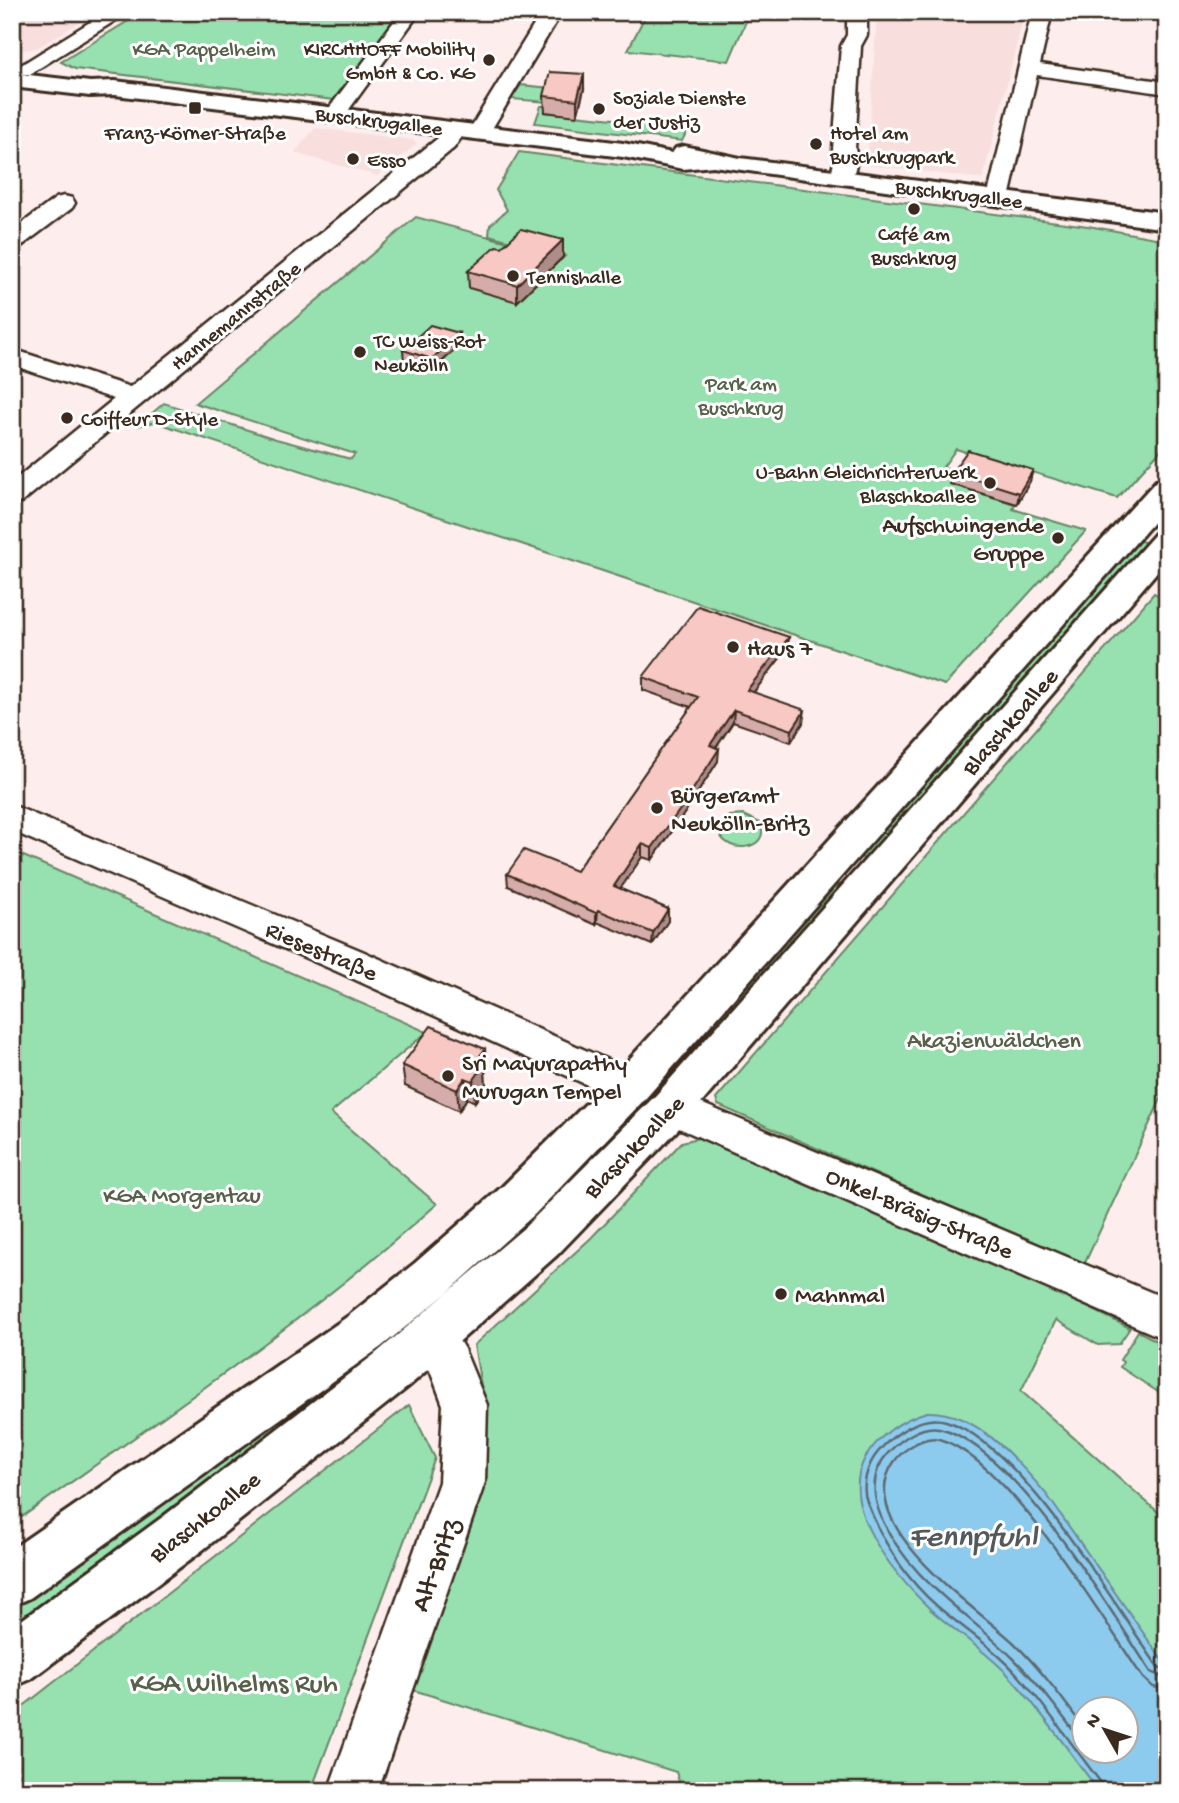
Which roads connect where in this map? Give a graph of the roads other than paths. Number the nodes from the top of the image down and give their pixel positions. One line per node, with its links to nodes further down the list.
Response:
1 (120, 12): 7 (street)
2 (411, 12): 9 (street)
3 (552, 12): 11 (street)
4 (857, 12): 12 (street)
5 (1042, 12): 6 (street)
6 (1028, 68): 8 (street); 13 (street)
7 (15, 74): 9 (main road, Buschkrugallee)
8 (1167, 88)
9 (335, 115): 10 (main road, Buschkrugallee)
10 (455, 130): 11 (main road, Buschkrugallee); 18 (street, Hannemannstraße)
11 (479, 132): 12 (main road, Buschkrugallee)
12 (844, 167): 13 (main road, Buschkrugallee)
13 (998, 198): 15 (main road, Buschkrugallee)
14 (64, 203): 16 (street)
15 (1167, 221)
16 (12, 242)
17 (12, 357): 18 (street)
18 (133, 397): 19 (street, Hannemannstraße)
19 (12, 496)
20 (1162, 514): 22 (main road, Blaschkoallee); 23 (main road, Blaschkoallee)
21 (12, 817): 22 (street, Riesestraße)
22 (630, 1087): 26 (main road, Blaschkoallee)
23 (673, 1107): 24 (street, Onkel-Bräsig-Straße); 25 (main road, Blaschkoallee)
24 (1167, 1320)
25 (433, 1336): 27 (main road, Blaschkoallee); 28 (street, Alt-Britz)
26 (12, 1580)
27 (12, 1660)
28 (353, 1791)

